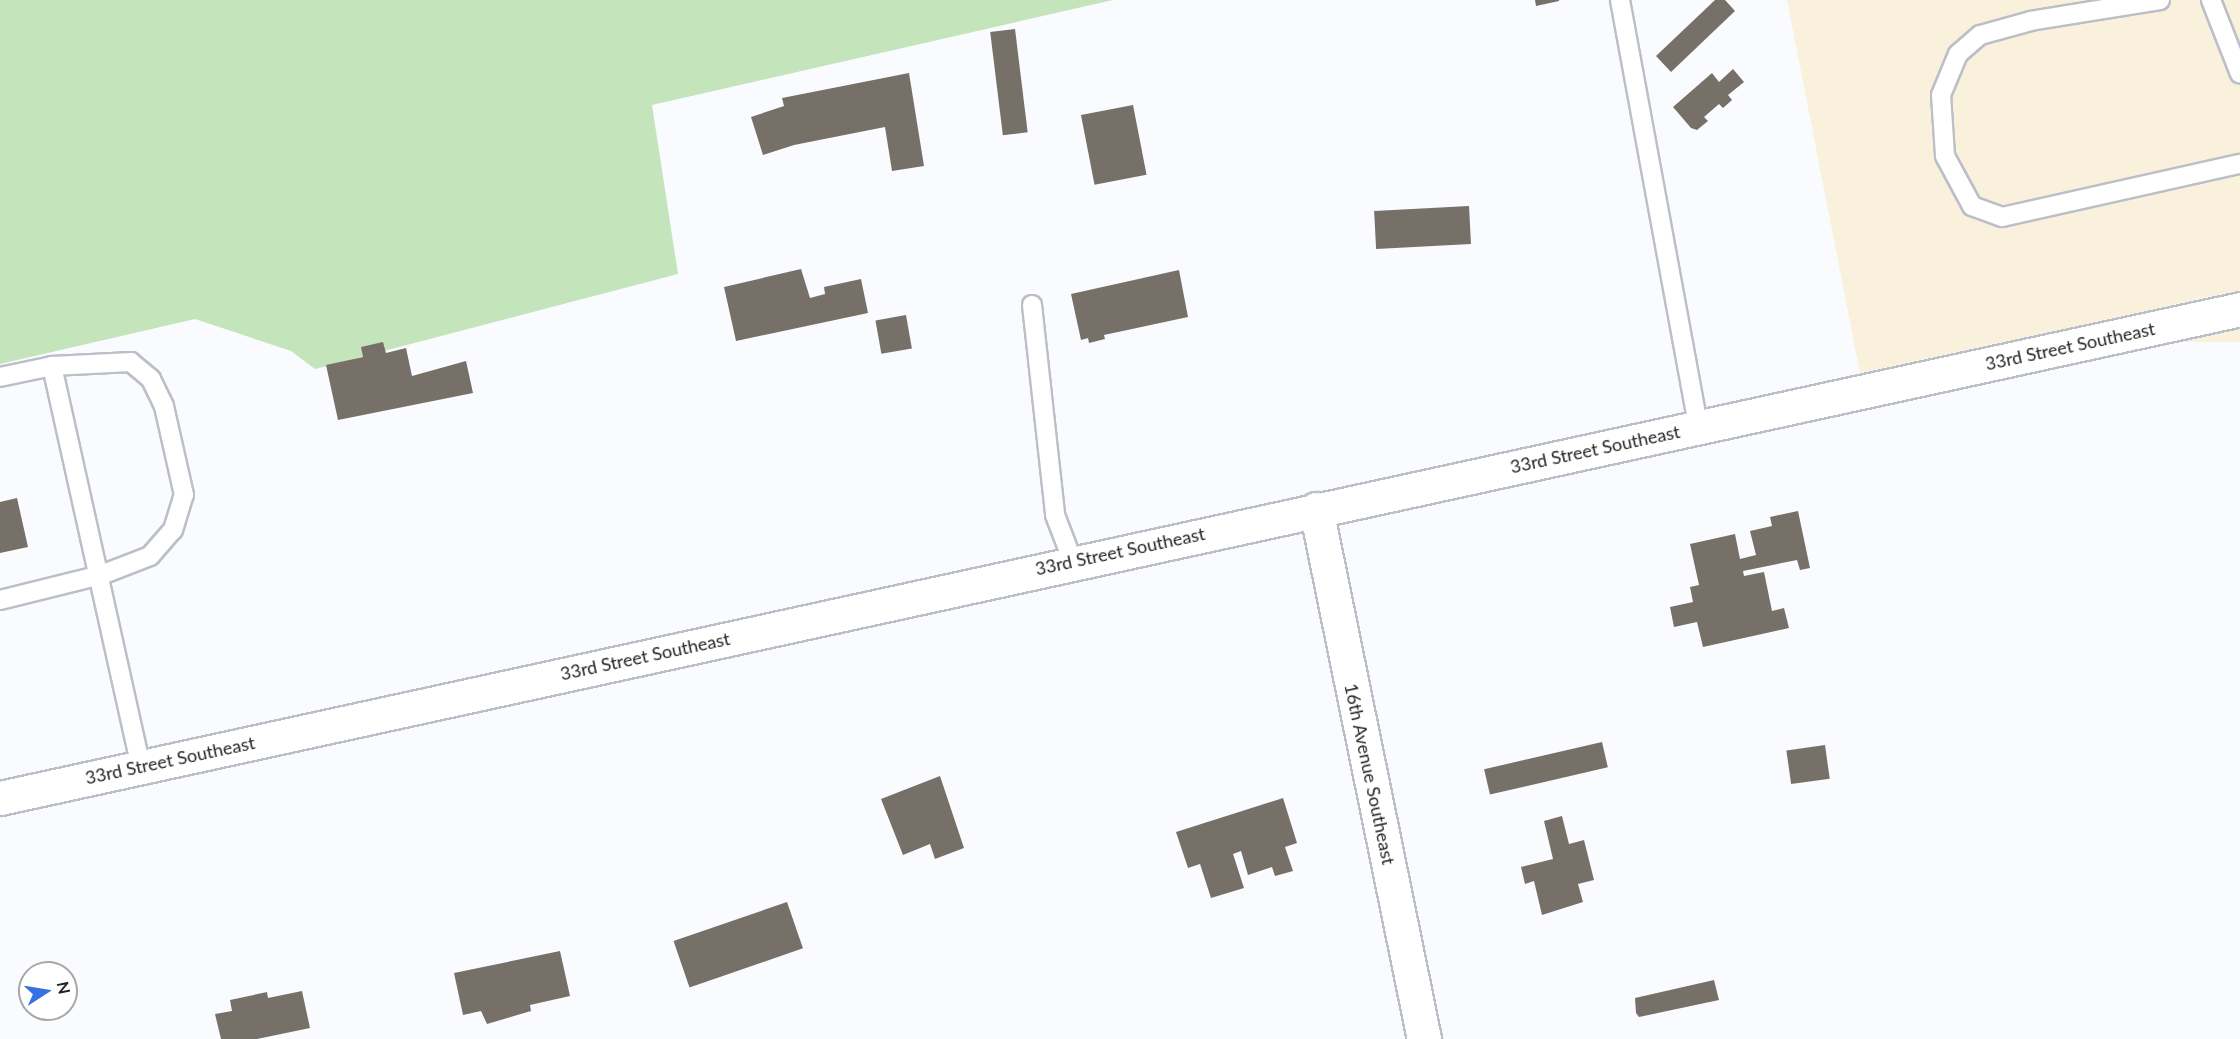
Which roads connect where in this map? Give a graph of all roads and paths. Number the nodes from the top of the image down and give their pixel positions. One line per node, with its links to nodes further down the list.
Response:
1 (1620, 0): 10 (lane)
2 (2160, 0): 5 (lane)
3 (2211, 0): 4 (lane)
4 (2240, 74)
5 (2240, 164)
6 (1032, 305): 12 (lane)
7 (2240, 309): 10 (street, 33rd Street Southeast)
8 (52, 366): 9 (lane); 13 (lane); 13 (lane)
9 (0, 377)
10 (1698, 426): 11 (street, 33rd Street Southeast)
11 (1316, 508): 12 (street, 33rd Street Southeast); 17 (street, 16th Avenue Southeast)
12 (1073, 562): 15 (street, 33rd Street Southeast)
13 (101, 575): 14 (lane); 15 (lane)
14 (0, 600)
15 (141, 766): 16 (street, 33rd Street Southeast)
16 (0, 798)
17 (1424, 1039)

